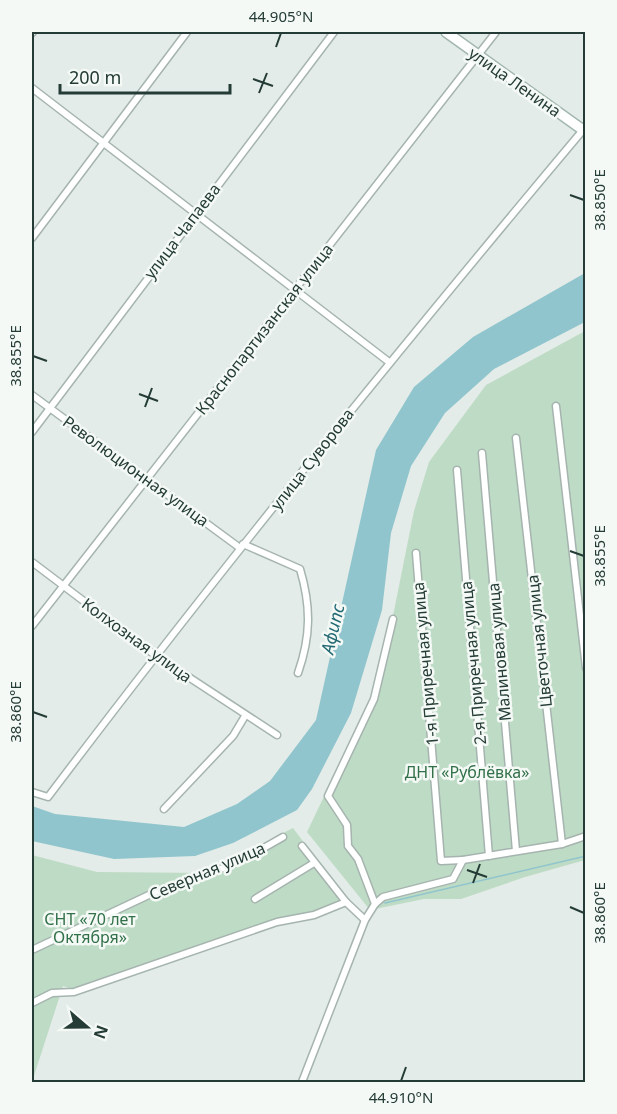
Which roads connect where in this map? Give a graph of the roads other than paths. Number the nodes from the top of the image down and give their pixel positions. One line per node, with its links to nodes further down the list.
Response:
1 (187, 32): 8 (street)
2 (334, 32): 9 (street, улица Чапаева)
3 (446, 32): 5 (street, улица Ленина)
4 (496, 32): 5 (street, Краснопартизанская улица)
5 (478, 56): 7 (street, улица Ленина); 11 (street, Краснопартизанская улица)
6 (32, 88): 8 (street)
7 (585, 130): 12 (street, улица Суворова)
8 (103, 143): 9 (street); 10 (street)
9 (195, 214): 11 (street); 15 (street, улица Чапаева)
10 (32, 238)
11 (295, 290): 12 (street); 20 (street, Краснопартизанская улица)
12 (388, 362): 21 (street, улица Суворова)
13 (32, 395): 15 (street, Революционная улица)
14 (556, 406): 28 (street)
15 (49, 408): 16 (street, улица Чапаева); 20 (street, Революционная улица)
16 (32, 432)
17 (516, 438): 36 (street, Цветочная улица)
18 (482, 453): 38 (street, Малиновая улица)
19 (457, 470): 39 (street, 2-я Приречная улица)
20 (147, 479): 21 (street, Революционная улица); 24 (street, Краснопартизанская улица)
21 (242, 546): 27 (street, улица Суворова); 29 (street, Революционная улица)
22 (416, 553): 40 (street, 1-я Приречная улица)
23 (32, 562): 24 (street, Колхозная улица)
24 (62, 586): 26 (street, Краснопартизанская улица); 27 (street, Колхозная улица)
25 (393, 619): 44 (street, 1-я Приречная улица)
26 (32, 626)
27 (155, 655): 30 (street, Колхозная улица); 32 (street, улица Суворова)
28 (585, 668)
29 (298, 673)
30 (245, 716): 31 (street, Колхозная улица); 33 (street)
31 (277, 735)
32 (32, 792)
33 (164, 809)
34 (585, 836): 36 (street)
35 (283, 837): 46 (street, Северная улица)
36 (562, 844): 38 (street)
37 (302, 846): 41 (street)
38 (516, 851): 39 (street)
39 (489, 856): 40 (street)
40 (463, 860): 44 (street)
41 (314, 863): 42 (street); 43 (street)
42 (255, 899)
43 (346, 902): 45 (street); 47 (street)
44 (375, 904): 45 (street)
45 (365, 920): 48 (street)
46 (32, 950)
47 (32, 1003)
48 (302, 1083)

